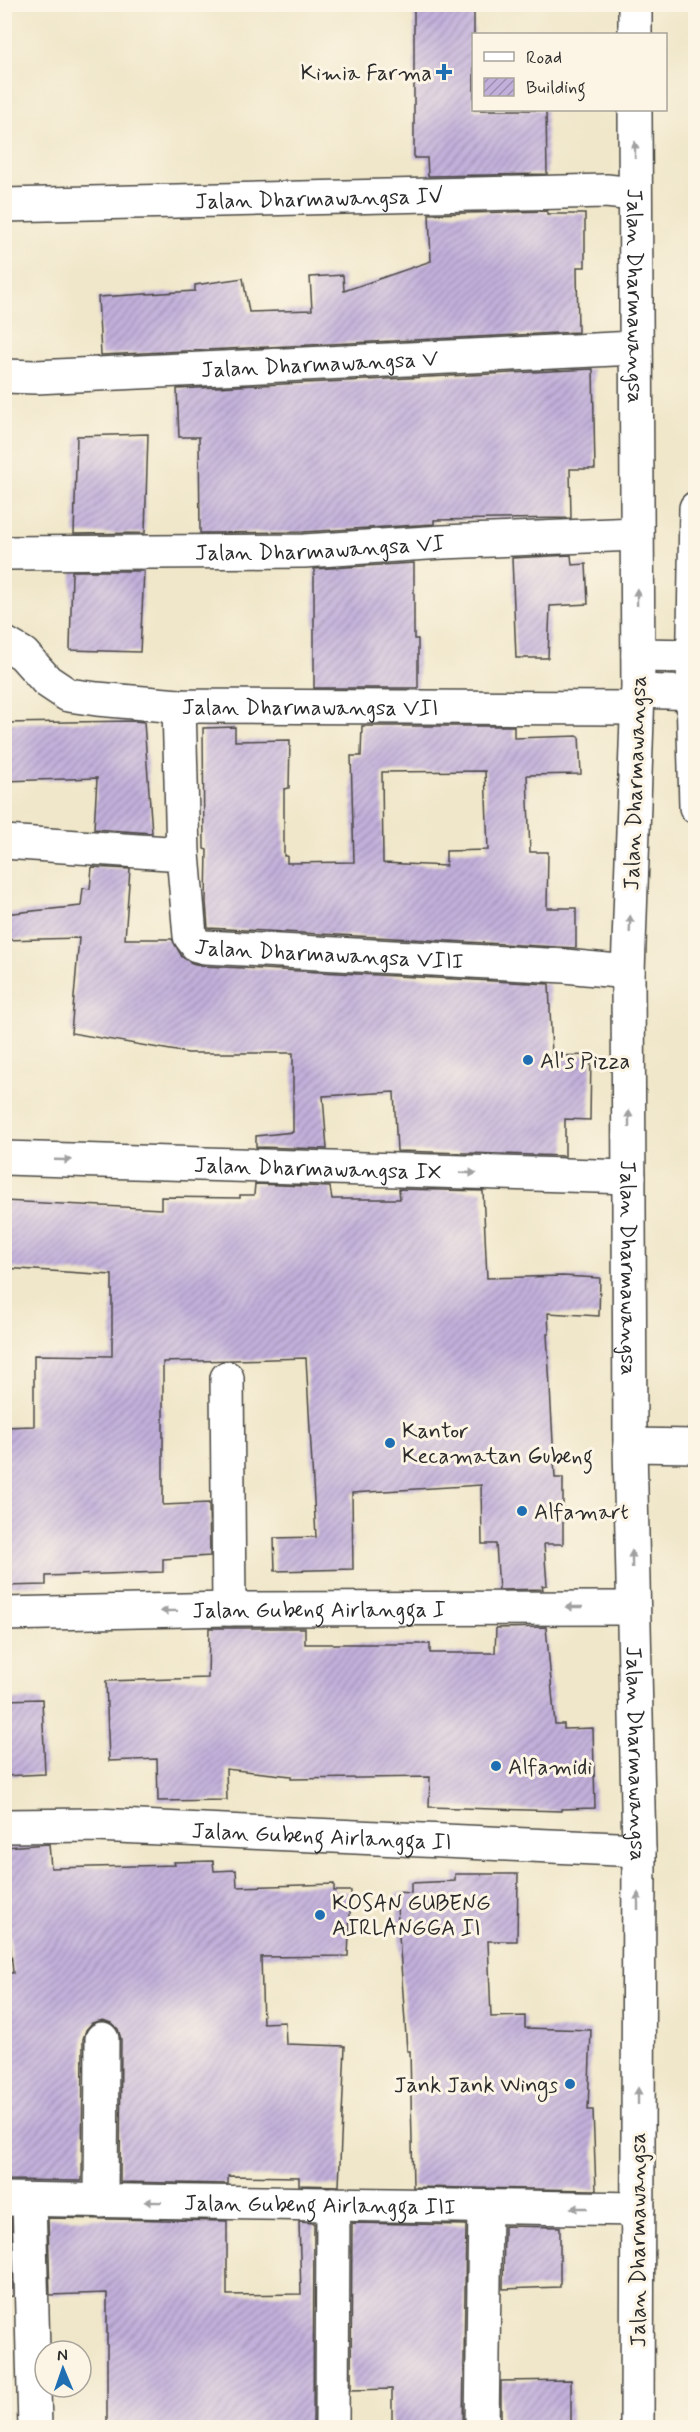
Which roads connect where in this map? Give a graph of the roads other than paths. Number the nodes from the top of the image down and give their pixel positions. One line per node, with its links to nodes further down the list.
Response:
1 (635, 4): 2 (street)
2 (635, 33)
3 (635, 111): 4 (street, Jalan Dharmawangsa, one-way to 3)
4 (634, 194): 5 (street, Jalan Dharmawangsa IV); 6 (street, Jalan Dharmawangsa)
5 (4, 205)
6 (635, 348): 7 (street, Jalan Dharmawangsa V); 9 (street, Jalan Dharmawangsa)
7 (4, 376)
8 (696, 508): 13 (street)
9 (636, 534): 10 (street, Jalan Dharmawangsa VI); 12 (street, Jalan Dharmawangsa, one-way to 9)
10 (4, 553)
11 (4, 643): 16 (street, Jalan Dharmawangsa VII)
12 (638, 655): 13 (street); 15 (street, Jalan Dharmawangsa)
13 (694, 656): 14 (street)
14 (694, 693): 15 (street, Jalan Dharmawangsa VII); 17 (street)
15 (637, 699): 16 (street, Jalan Dharmawangsa VII); 20 (street, Jalan Dharmawangsa, one-way to 15)
16 (179, 706): 19 (street, Jalan Dharmawangsa VIII)
17 (696, 807)
18 (4, 842): 19 (street)
19 (183, 854): 20 (street, Jalan Dharmawangsa VIII)
20 (628, 972): 22 (street, Jalan Dharmawangsa, one-way to 20)
21 (4, 1158): 22 (street, Jalan Dharmawangsa IX, one-way to 22)
22 (629, 1177): 24 (street, Jalan Dharmawangsa)
23 (227, 1378): 27 (street)
24 (630, 1445): 25 (street); 26 (street, Jalan Dharmawangsa, one-way to 24)
25 (696, 1446)
26 (633, 1608): 27 (street, Jalan Gubeng Airlangga I, one-way to 27); 30 (street, Jalan Dharmawangsa)
27 (229, 1609): 28 (street, Jalan Gubeng Airlangga I, one-way to 28)
28 (4, 1614)
29 (4, 1826): 30 (street, Jalan Gubeng Airlangga II)
30 (639, 1850): 36 (street, Jalan Dharmawangsa, one-way to 30)
31 (102, 2039): 33 (street)
32 (16, 2200): 33 (street, Jalan Gubeng Airlangga III); 37 (street)
33 (101, 2201): 34 (street, Jalan Gubeng Airlangga III, one-way to 33)
34 (333, 2204): 35 (street, Jalan Gubeng Airlangga III); 38 (street)
35 (484, 2208): 36 (street, Jalan Gubeng Airlangga III, one-way to 35); 39 (street)
36 (638, 2210): 40 (street, Jalan Dharmawangsa)
37 (35, 2427)
38 (332, 2427)
39 (482, 2427)
40 (637, 2427)

